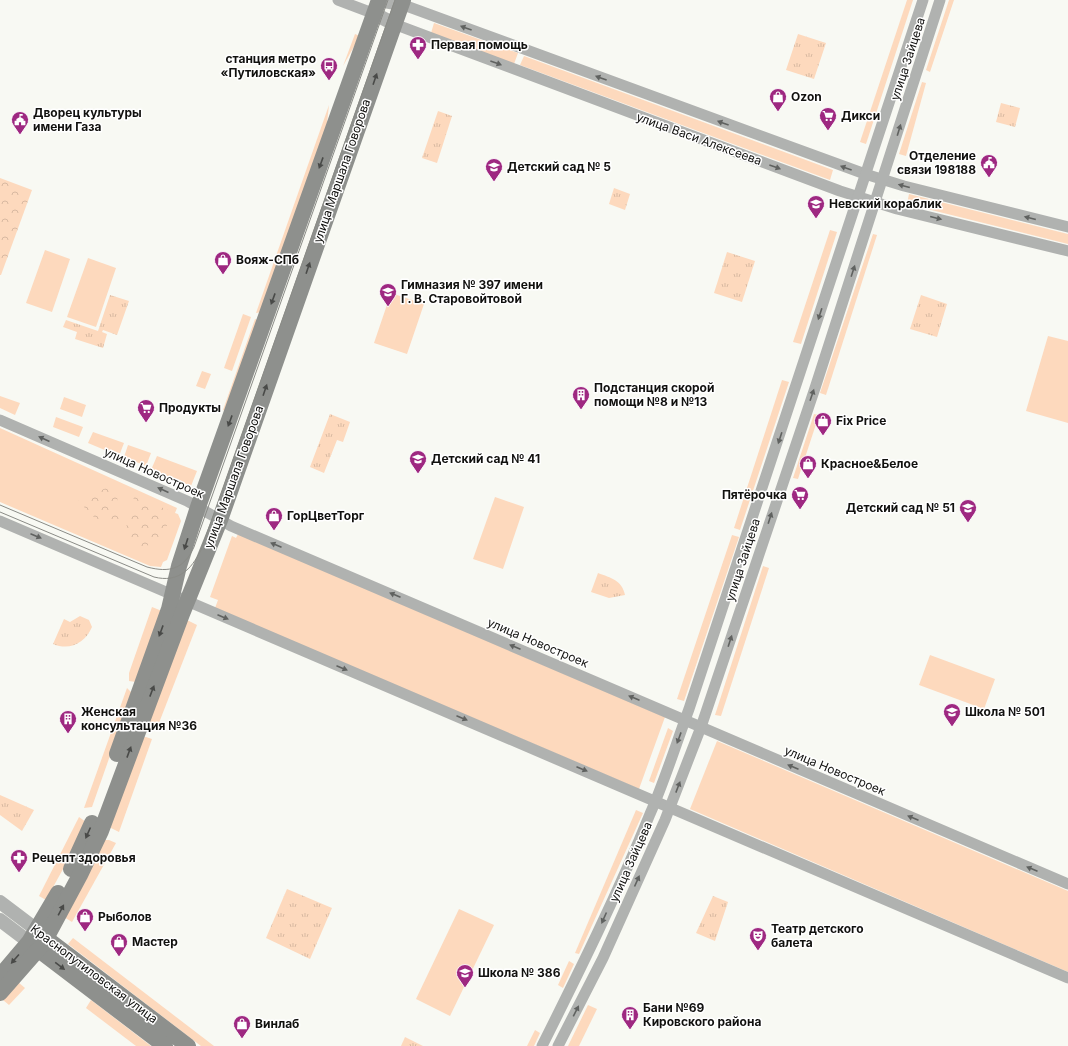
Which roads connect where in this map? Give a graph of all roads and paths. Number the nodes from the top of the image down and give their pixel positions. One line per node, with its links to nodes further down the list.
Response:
1 (338, 0): 5 (street, улица Васи Алексеева)
2 (923, 0): 7 (street, улица Зайцева)
3 (940, 0): 8 (street, улица Зайцева, one-way to 3)
4 (402, 2): 5 (street, улица Васи Алексеева); 6 (main road, улица Маршала Говорова); 7 (street, улица Васи Алексеева, one-way to 4)
5 (378, 3): 6 (street, улица Васи Алексеева); 14 (main road, улица Маршала Говорова, one-way to 14)
6 (394, 24): 9 (street, улица Васи Алексеева, one-way to 9); 15 (main road, улица Маршала Говорова, one-way to 6)
7 (865, 174): 8 (street, улица Васи Алексеева); 9 (street, улица Зайцева)
8 (882, 180): 10 (street, улица Зайцева); 11 (street, улица Васи Алексеева, one-way to 8)
9 (858, 197): 10 (street, улица Васи Алексеева); 19 (street, улица Зайцева, one-way to 19)
10 (875, 202): 12 (street, улица Васи Алексеева, one-way to 12); 20 (street, улица Зайцева, one-way to 10)
11 (1068, 227)
12 (1068, 251)
13 (0, 420): 14 (street, улица Новостроек, one-way to 13)
14 (198, 507): 15 (street, улица Новостроек); 17 (main road, улица Маршала Говорова, one-way to 17)
15 (220, 520): 18 (main road, улица Маршала Говорова); 19 (street, улица Новостроек, one-way to 15)
16 (0, 521): 17 (street, one-way to 17)
17 (172, 594): 18 (street); 26 (main road, улица Маршала Говорова, one-way to 26)
18 (187, 601): 21 (street, one-way to 21); 26 (main road, улица Маршала Говорова, one-way to 18)
19 (685, 720): 20 (street, улица Новостроек); 21 (street, улица Зайцева, one-way to 21)
20 (701, 728): 22 (street, улица Зайцева, one-way to 20); 23 (street, улица Новостроек, one-way to 20)
21 (656, 801): 22 (street); 32 (street, улица Зайцева, one-way to 32)
22 (670, 807): 28 (street); 33 (street, улица Зайцева, one-way to 22)
23 (1068, 884)
24 (0, 902): 26 (street, Краснопутиловская улица)
25 (0, 920): 26 (street, Краснопутиловская улица)
26 (38, 940): 27 (main road, one-way to 27); 29 (main road); 30 (main road, Краснопутиловская улица, one-way to 30); 31 (main road, Краснопутиловская улица)
27 (0, 976)
28 (1068, 978)
29 (0, 993)
30 (165, 1046)
31 (188, 1046)
32 (542, 1046)
33 (558, 1046)

